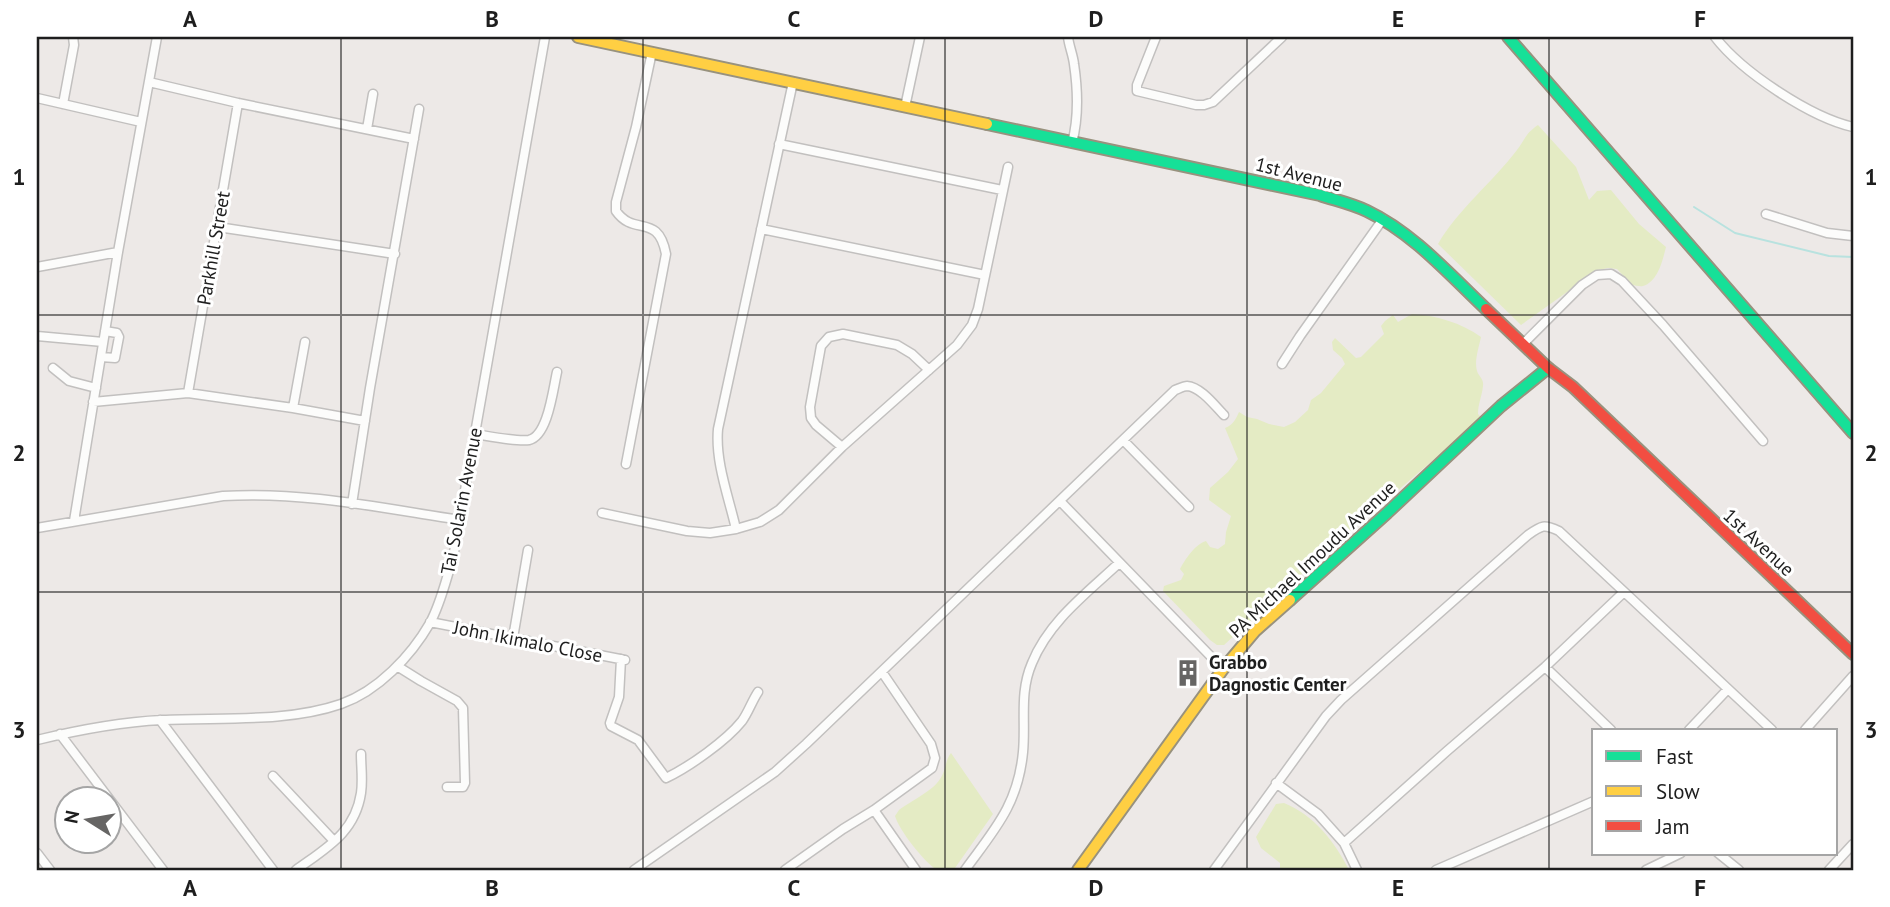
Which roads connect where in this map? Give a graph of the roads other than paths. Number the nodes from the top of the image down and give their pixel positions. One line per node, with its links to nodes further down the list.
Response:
1 (73, 37): 17 (street)
2 (158, 37): 12 (street)
3 (545, 37): 55 (street, Tai Solarin Avenue)
4 (920, 37): 18 (street)
5 (1068, 37): 24 (street)
6 (1156, 37): 7 (street)
7 (1282, 37)
8 (1508, 37): 54 (street)
9 (1715, 37): 21 (street)
10 (583, 38): 11 (street, 1st Avenue)
11 (652, 52): 13 (street, 1st Avenue); 59 (street)
12 (149, 82): 16 (street); 20 (street)
13 (793, 82): 18 (street, 1st Avenue); 25 (street)
14 (373, 94): 22 (street)
15 (37, 98): 17 (street)
16 (238, 103): 22 (street); 30 (street, Parkhill Street)
17 (63, 104): 20 (street)
18 (905, 107): 24 (street, 1st Avenue)
19 (419, 109): 23 (street)
20 (141, 122): 33 (street)
21 (1853, 127)
22 (367, 129): 23 (street)
23 (414, 139): 34 (street)
24 (1072, 143): 29 (street, 1st Avenue)
25 (779, 144): 27 (street); 31 (street)
26 (1008, 167): 27 (street)
27 (1002, 190): 36 (street)
28 (1766, 214): 32 (street)
29 (1383, 219): 41 (street, 1st Avenue); 43 (street)
30 (218, 227): 34 (street); 49 (street, Parkhill Street)
31 (761, 229): 36 (street); 67 (street)
32 (1853, 236)
33 (118, 252): 35 (street); 37 (street)
34 (395, 254): 53 (street)
35 (37, 267)
36 (985, 275): 46 (street)
37 (105, 331): 39 (street); 42 (street)
38 (37, 336): 39 (street)
39 (103, 342): 42 (street)
40 (305, 342): 51 (street)
41 (1524, 344): 45 (street, 1st Avenue); 57 (street)
42 (101, 358): 48 (street)
43 (1282, 364)
44 (53, 368): 48 (street)
45 (1548, 368): 73 (street, 1st Avenue); 76 (street, PA Michael Imoudu Avenue)
46 (929, 370): 58 (street); 58 (street)
47 (557, 372): 55 (street)
48 (96, 388): 50 (street)
49 (188, 393): 50 (street); 51 (street)
50 (93, 402): 65 (street)
51 (293, 408): 53 (street)
52 (1224, 415): 56 (street)
53 (365, 421): 61 (street)
54 (1853, 433)
55 (474, 434): 64 (street, Tai Solarin Avenue)
56 (1124, 440): 60 (street); 62 (street)
57 (1763, 441)
58 (842, 447): 67 (street)
59 (626, 464)
60 (1059, 501): 69 (street); 77 (street)
61 (352, 503): 64 (street); 65 (street)
62 (1189, 506)
63 (602, 513): 67 (street)
64 (460, 520): 71 (street, Tai Solarin Avenue)
65 (74, 521): 66 (street)
66 (37, 528)
67 (736, 529)
68 (528, 550): 72 (street)
69 (1119, 563): 76 (street); 107 (street)
70 (1624, 592): 75 (street); 79 (street); 90 (street)
71 (430, 622): 72 (street, John Ikimalo Close); 74 (street, Tai Solarin Avenue)
72 (513, 638): 80 (street, John Ikimalo Close)
73 (1853, 654)
74 (397, 666): 81 (street, Tai Solarin Avenue); 91 (street)
75 (1545, 667): 82 (street); 95 (street)
76 (1223, 669): 108 (street, PA Michael Imoudu Avenue)
77 (882, 672): 93 (street); 104 (street)
78 (1853, 676): 85 (street)
79 (1727, 690): 83 (street); 84 (street)
80 (758, 692)
81 (160, 720): 86 (street, Tai Solarin Avenue); 102 (street)
82 (1610, 729)
83 (1690, 729)
84 (1771, 729)
85 (1806, 729)
86 (60, 734): 87 (street, Tai Solarin Avenue); 101 (street)
87 (37, 740)
88 (361, 754): 94 (street)
89 (273, 776): 94 (street)
90 (1276, 783): 95 (street); 109 (street)
91 (447, 787)
92 (1592, 802): 111 (street)
93 (874, 810): 105 (street); 106 (street)
94 (334, 841): 103 (street)
95 (1344, 843): 110 (street)
96 (1853, 844): 114 (street)
97 (37, 853): 100 (street)
98 (1677, 855): 112 (street)
99 (1720, 855): 113 (street)
100 (50, 870)
101 (163, 870)
102 (273, 870)
103 (296, 870)
104 (634, 870)
105 (785, 870)
106 (916, 870)
107 (965, 870)
108 (1078, 870)
109 (1214, 870)
110 (1357, 870)
111 (1436, 870)
112 (1646, 870)
113 (1739, 870)
114 (1829, 870)

